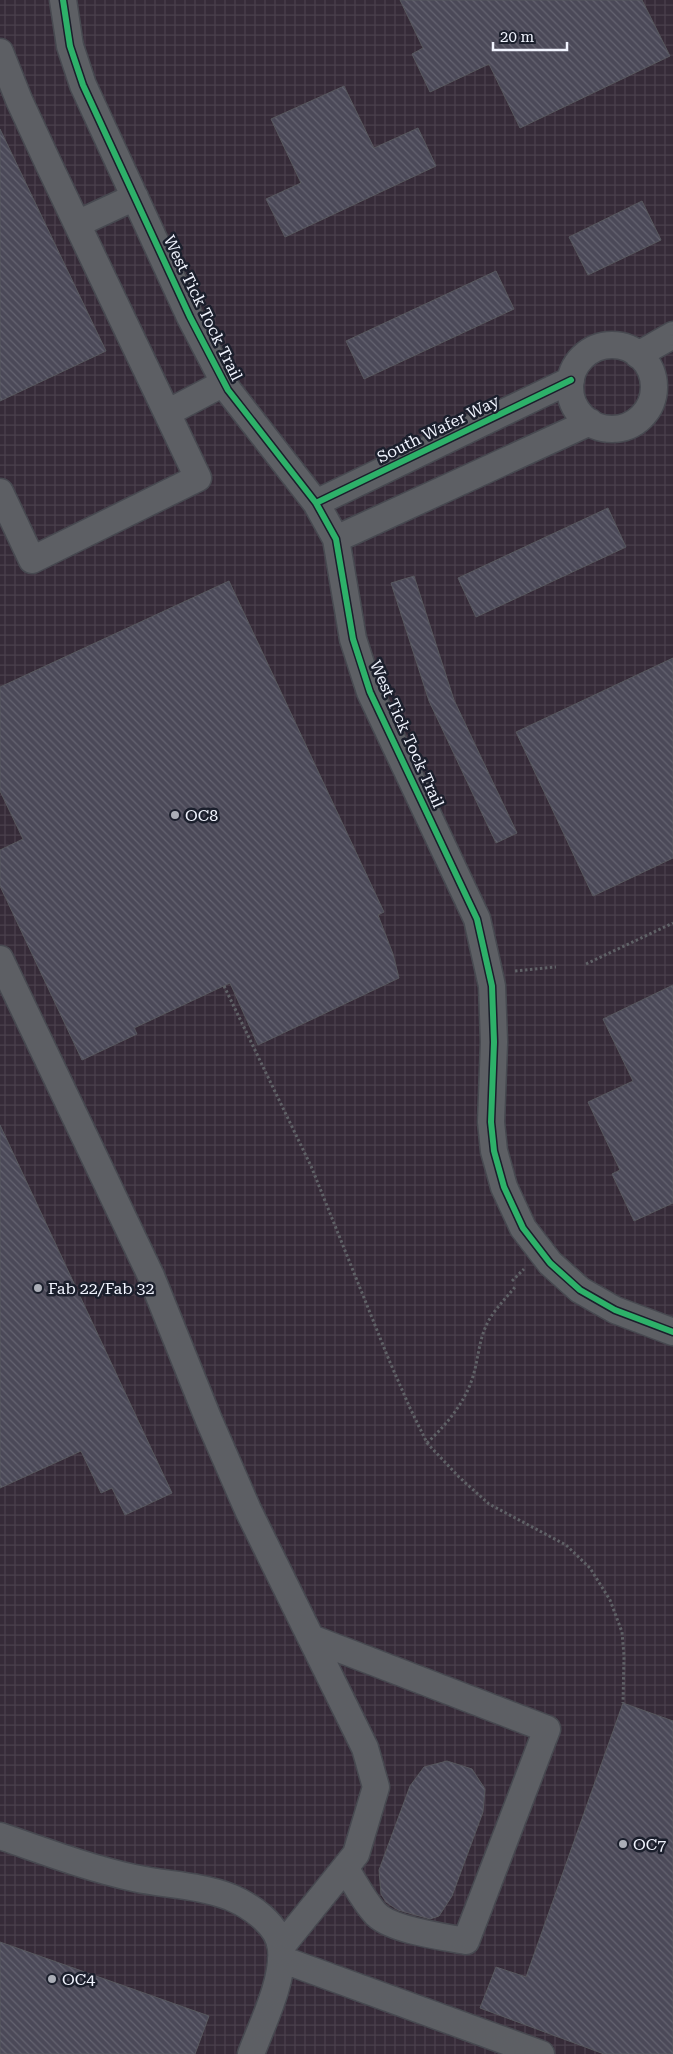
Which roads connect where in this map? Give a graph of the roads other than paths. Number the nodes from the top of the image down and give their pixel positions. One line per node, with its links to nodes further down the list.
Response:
1 (63, 0): 3 (street, West Tick Tock Trail)
2 (0, 52): 4 (street)
3 (135, 197): 4 (street); 8 (street, West Tick Tock Trail)
4 (77, 224): 10 (street)
5 (673, 335): 6 (street)
6 (638, 355): 7 (street); 9 (street)
7 (571, 380): 11 (street); 13 (street, South Wafer Way)
8 (224, 383): 10 (street); 13 (street, West Tick Tock Trail)
9 (663, 388): 11 (street)
10 (167, 413): 12 (street)
11 (590, 422): 14 (street)
12 (0, 492)
13 (316, 503): 14 (street, West Tick Tock Trail)
14 (336, 539): 16 (street, West Tick Tock Trail)
15 (0, 959): 17 (street)
16 (673, 1332)
17 (312, 1638): 19 (street); 19 (street)
18 (0, 1836): 20 (street)
19 (345, 1868): 20 (street)
20 (281, 1953): 21 (street); 22 (street)
21 (251, 2054)
22 (541, 2054)

